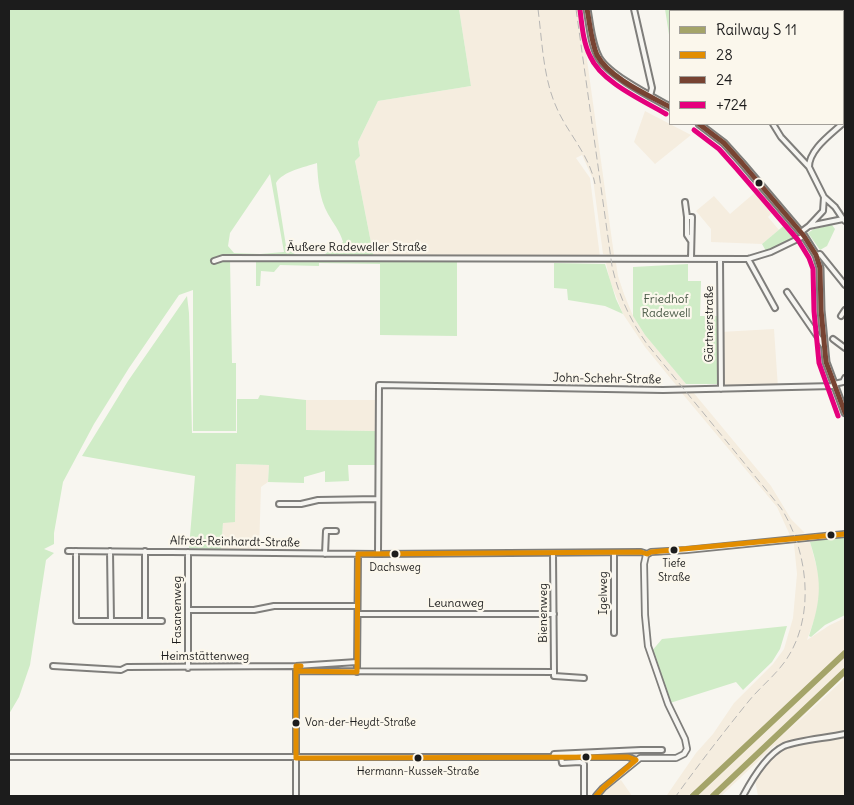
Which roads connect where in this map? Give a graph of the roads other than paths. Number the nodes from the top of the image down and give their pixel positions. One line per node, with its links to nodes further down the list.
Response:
1 (587, 9): 3 (main road)
2 (634, 9): 3 (street)
3 (650, 96): 4 (main road)
4 (669, 106)
5 (700, 125): 13 (main road)
6 (774, 125): 8 (street)
7 (840, 125): 8 (street)
8 (809, 167): 9 (street)
9 (824, 197): 11 (street); 12 (street)
10 (685, 202): 15 (street)
11 (844, 220): 12 (street)
12 (809, 226): 13 (street, Äußere Radeweller Straße)
13 (803, 234): 14 (main road); 17 (street, Äußere Radeweller Straße)
14 (816, 255): 19 (street); 25 (main road)
15 (691, 258): 16 (street, Äußere Radeweller Straße); 18 (street, Äußere Radeweller Straße)
16 (720, 259): 17 (street, Äußere Radeweller Straße); 29 (street, Gärtnerstraße)
17 (748, 259): 21 (street)
18 (214, 260)
19 (845, 285)
20 (787, 292): 25 (street)
21 (775, 308)
22 (845, 310): 23 (street)
23 (841, 316)
24 (833, 339): 26 (street)
25 (824, 346): 28 (main road)
26 (845, 348)
27 (845, 378): 28 (street)
28 (834, 385): 29 (street, John-Schehr-Straße); 30 (main road)
29 (721, 389): 31 (street, John-Schehr-Straße)
30 (845, 414)
31 (378, 499): 32 (street); 43 (street)
32 (279, 504)
33 (336, 531): 41 (street)
34 (845, 534): 45 (street, Alfred-Reinhardt-Straße)
35 (68, 550): 36 (street, Alfred-Reinhardt-Straße)
36 (76, 551): 37 (street, Alfred-Reinhardt-Straße); 50 (street)
37 (110, 551): 38 (street, Alfred-Reinhardt-Straße); 50 (street)
38 (145, 551): 39 (street, Alfred-Reinhardt-Straße); 51 (street)
39 (188, 552): 41 (street, Alfred-Reinhardt-Straße); 47 (street, Fasanenweg)
40 (614, 552): 44 (street, Alfred-Reinhardt-Straße); 45 (street, Alfred-Reinhardt-Straße); 53 (street, Igelweg)
41 (325, 554): 42 (street, Alfred-Reinhardt-Straße)
42 (358, 554): 43 (street, Alfred-Reinhardt-Straße); 46 (street)
43 (378, 554): 44 (street, Alfred-Reinhardt-Straße)
44 (553, 554): 49 (street, Bienenweg)
45 (647, 554): 67 (street)
46 (357, 606): 47 (street); 48 (street)
47 (188, 610): 56 (street, Fasanenweg)
48 (358, 614): 49 (street, Leunaweg); 54 (street)
49 (554, 614): 59 (street, Bienenweg)
50 (111, 621): 51 (street)
51 (145, 621): 52 (street)
52 (162, 621)
53 (614, 633)
54 (357, 662): 57 (street, Heimstättenweg); 58 (street)
55 (53, 666): 56 (street, Heimstättenweg)
56 (188, 668): 57 (street, Heimstättenweg)
57 (296, 669): 58 (street, Heimstättenweg); 66 (street)
58 (357, 672): 59 (street, Heimstättenweg)
59 (554, 672): 60 (street, Heimstättenweg)
60 (584, 678)
61 (845, 734): 71 (street)
62 (662, 750): 64 (street)
63 (9, 757): 66 (street)
64 (554, 757): 65 (street); 66 (street)
65 (561, 757): 67 (street); 69 (street)
66 (296, 758): 68 (street)
67 (636, 760): 70 (street)
68 (296, 796)
69 (584, 796)
70 (596, 796)
71 (743, 796)

